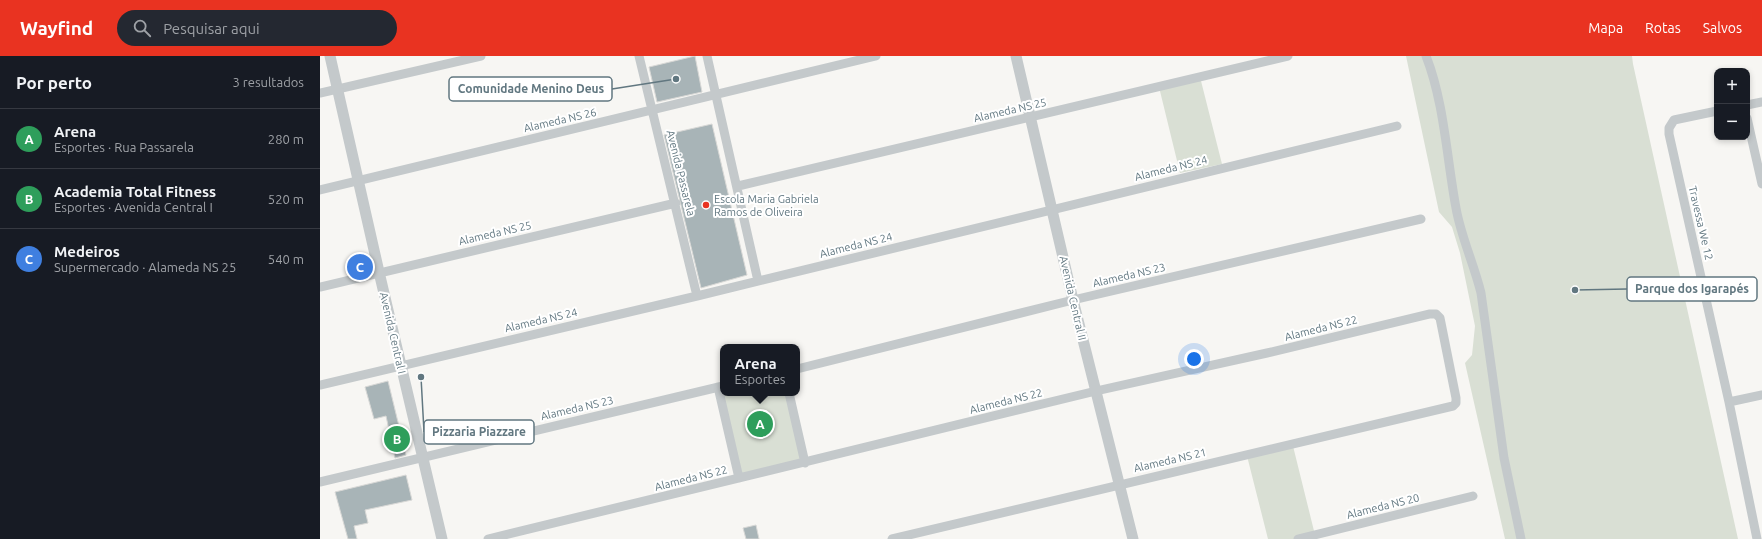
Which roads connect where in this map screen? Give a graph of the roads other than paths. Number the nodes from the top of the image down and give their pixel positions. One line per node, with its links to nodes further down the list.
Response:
1 (330, 56): 9 (street, Avenida Central I)
2 (481, 56): 9 (street)
3 (639, 56): 14 (street, Avenida Passarela)
4 (707, 56): 11 (street)
5 (876, 56): 11 (street, Alameda NS 26)
6 (1016, 56): 16 (street, Avenida Central II)
7 (1288, 56): 16 (street, Alameda NS 25)
8 (1426, 56): 52 (street)
9 (338, 89): 10 (street); 19 (street, Avenida Central I)
10 (320, 93)
11 (716, 94): 14 (street, Alameda NS 26); 21 (street)
12 (1762, 102): 13 (street)
13 (1750, 104)
14 (653, 111): 19 (street, Alameda NS 26); 23 (street, Avenida Passarela)
15 (1714, 112): 39 (street, Travessa We 12)
16 (1031, 117): 21 (street, Alameda NS 25); 24 (street, Avenida Central II)
17 (1397, 126): 24 (street, Alameda NS 24)
18 (1750, 131): 20 (street)
19 (358, 180): 22 (street, Alameda NS 26); 26 (street, Avenida Central I)
20 (1762, 184)
21 (738, 186): 27 (street)
22 (320, 190)
23 (676, 203): 26 (street, Alameda NS 25); 29 (street, Avenida Passarela)
24 (1053, 209): 27 (street, Alameda NS 24); 30 (street, Avenida Central II)
25 (1421, 219): 30 (street, Alameda NS 23)
26 (379, 272): 28 (street, Alameda NS 25); 31 (street, Avenida Central I)
27 (758, 280): 29 (street, Alameda NS 24)
28 (320, 287)
29 (697, 296): 31 (street, Alameda NS 24)
30 (1073, 300): 32 (street, Alameda NS 23); 35 (street, Avenida Central II)
31 (400, 366): 33 (street, Alameda NS 24); 41 (street, Avenida Central I)
32 (800, 368)
33 (320, 385)
34 (720, 386): 41 (street, Alameda NS 23)
35 (1096, 391): 40 (street, Alameda NS 22); 42 (street, Alameda NS 22); 45 (street, Avenida Central II)
36 (1762, 394): 39 (street)
37 (722, 396): 43 (street)
38 (790, 396): 42 (street)
39 (1729, 402): 53 (street)
40 (1453, 406): 45 (street, Alameda NS 21)
41 (422, 456): 44 (street, Alameda NS 23); 47 (street, Avenida Central I)
42 (805, 463): 43 (street, Alameda NS 22)
43 (740, 478): 48 (street, Alameda NS 22)
44 (320, 482)
45 (1119, 484): 49 (street, Alameda NS 21); 50 (street, Avenida Central II)
46 (1473, 496): 51 (street, Alameda NS 20)
47 (442, 539)
48 (488, 539)
49 (892, 539)
50 (1133, 539)
51 (1298, 539)
52 (1521, 539)
53 (1757, 539)

